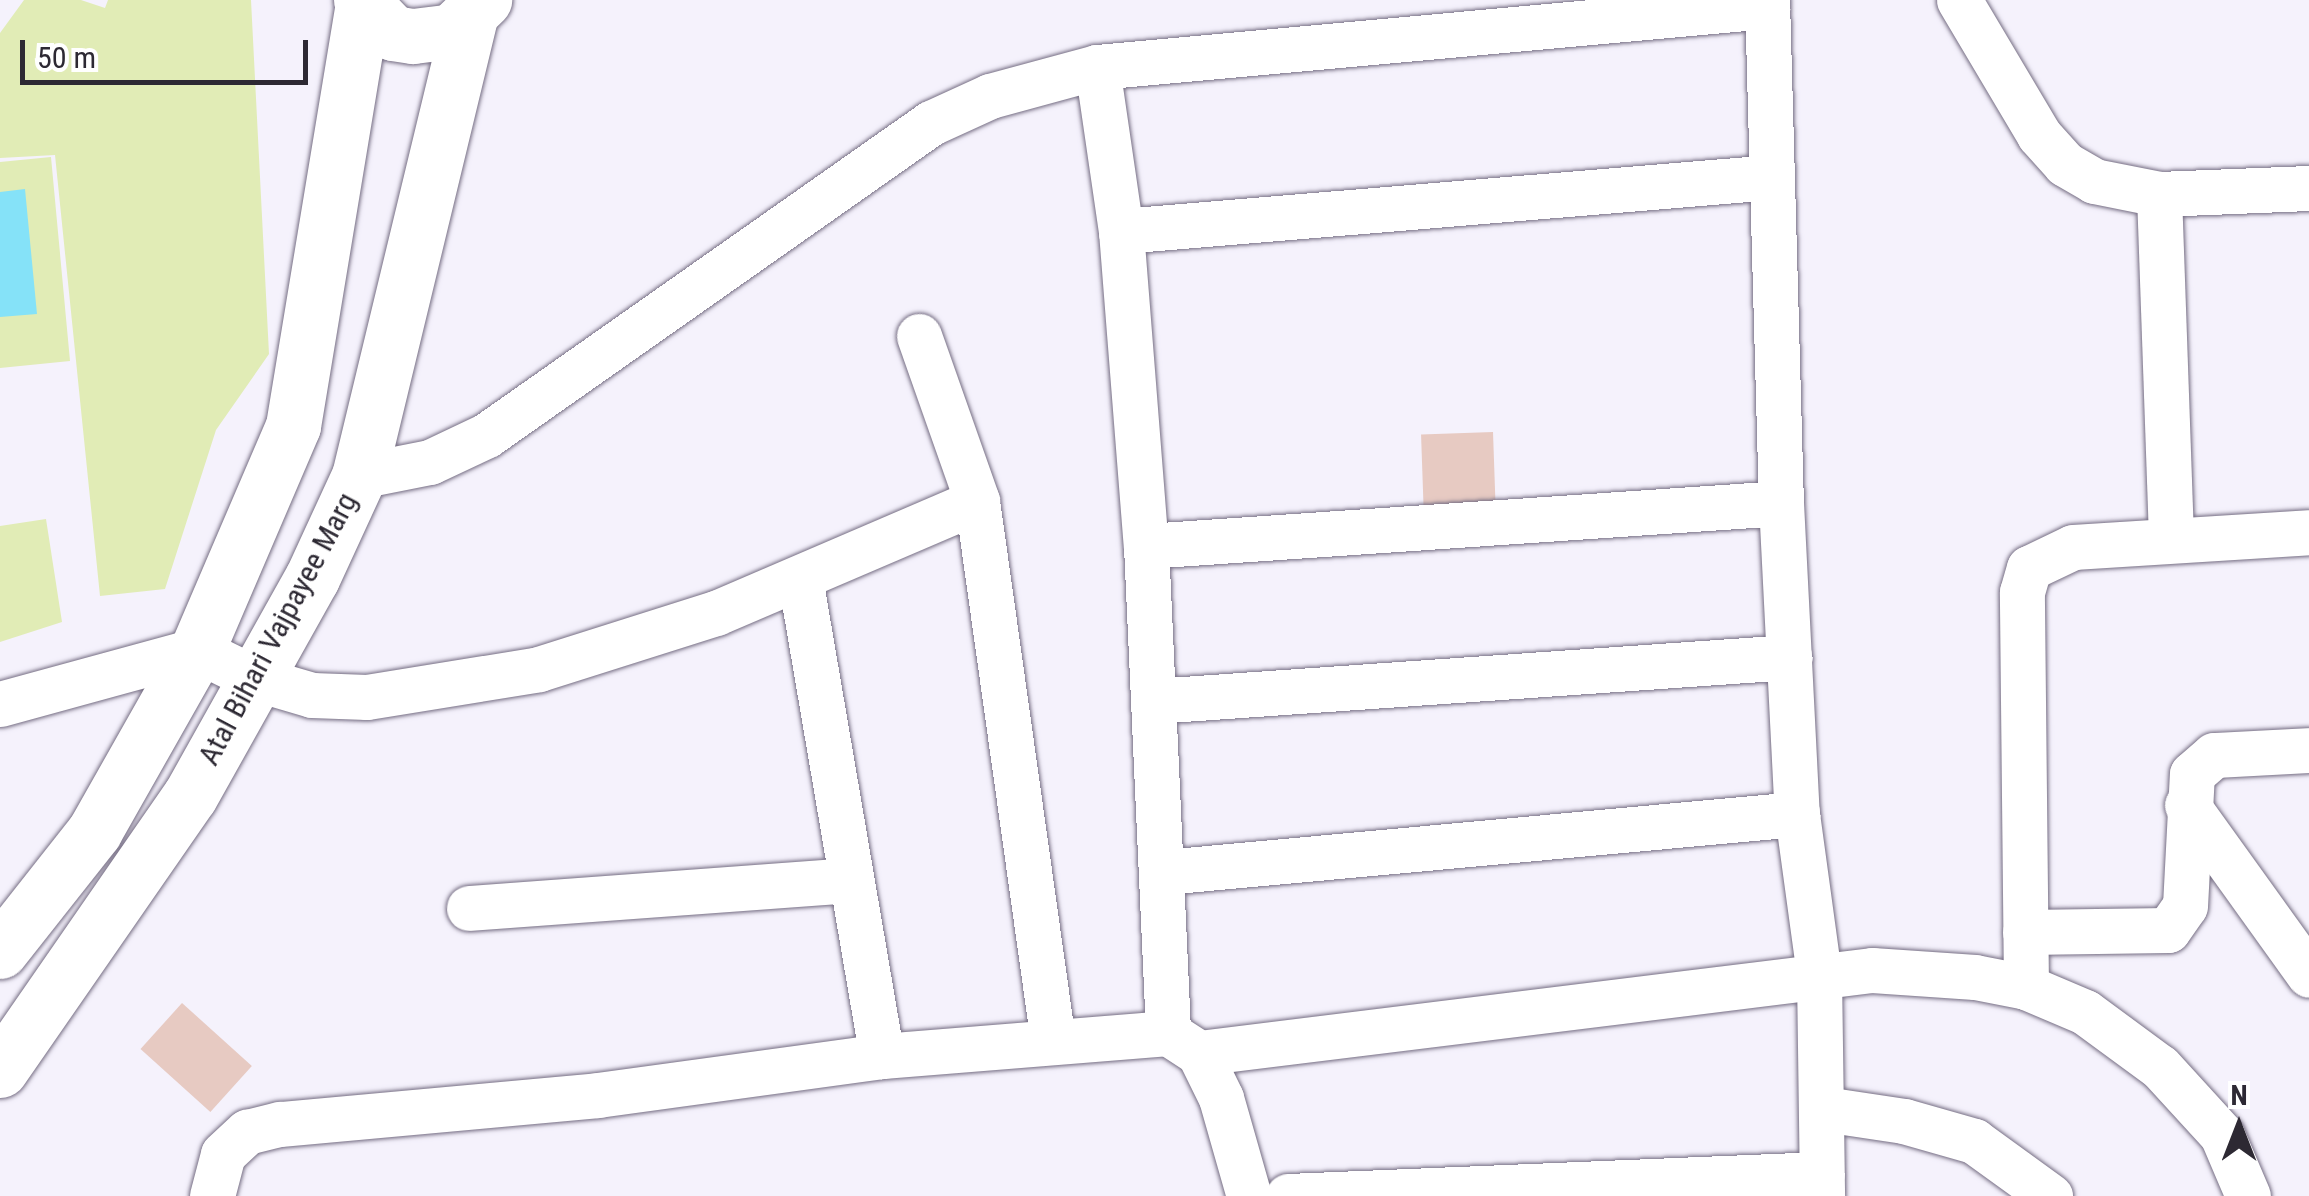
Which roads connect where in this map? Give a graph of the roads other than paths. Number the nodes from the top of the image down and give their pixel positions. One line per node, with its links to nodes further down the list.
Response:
1 (1959, 0): 8 (street)
2 (362, 2): 4 (main road); 18 (main road, Atal Bihari Vajpayee Marg)
3 (1767, 3): 5 (street); 6 (street)
4 (477, 10): 11 (main road, Atal Bihari Vajpayee Marg)
5 (1097, 67): 9 (street); 11 (street)
6 (1772, 177): 9 (street); 13 (street)
7 (2309, 188): 8 (street)
8 (2159, 194): 15 (street)
9 (1121, 231): 16 (street)
10 (918, 336): 12 (street)
11 (359, 476): 20 (main road, Atal Bihari Vajpayee Marg)
12 (977, 501): 17 (street); 34 (street)
13 (1781, 503): 16 (street); 19 (street)
14 (2309, 532): 15 (street)
15 (2172, 539): 29 (street)
16 (1146, 546): 21 (street)
17 (800, 578): 20 (street); 27 (street)
18 (197, 650): 20 (street); 22 (street); 30 (main road, Atal Bihari Vajpayee Marg)
19 (1789, 656): 21 (street); 25 (street)
20 (254, 678): 37 (main road, Atal Bihari Vajpayee Marg)
21 (1154, 701): 26 (street)
22 (8, 708)
23 (2309, 750): 24 (street)
24 (2187, 805): 29 (street); 31 (street)
25 (1797, 814): 26 (street); 32 (street)
26 (1164, 872): 35 (street)
27 (849, 880): 28 (street); 36 (street)
28 (469, 908)
29 (2025, 932): 33 (street)
30 (0, 951)
31 (2309, 975)
32 (1819, 976): 33 (street); 35 (street); 38 (street)
33 (2026, 987): 44 (street)
34 (1053, 1042): 35 (street); 36 (street)
35 (1183, 1043): 41 (street)
36 (882, 1056): 40 (street)
37 (0, 1070)
38 (1824, 1109): 39 (street); 43 (street)
39 (1822, 1185): 42 (street)
40 (212, 1196)
41 (1249, 1196)
42 (1288, 1196)
43 (2050, 1196)
44 (2248, 1196)

